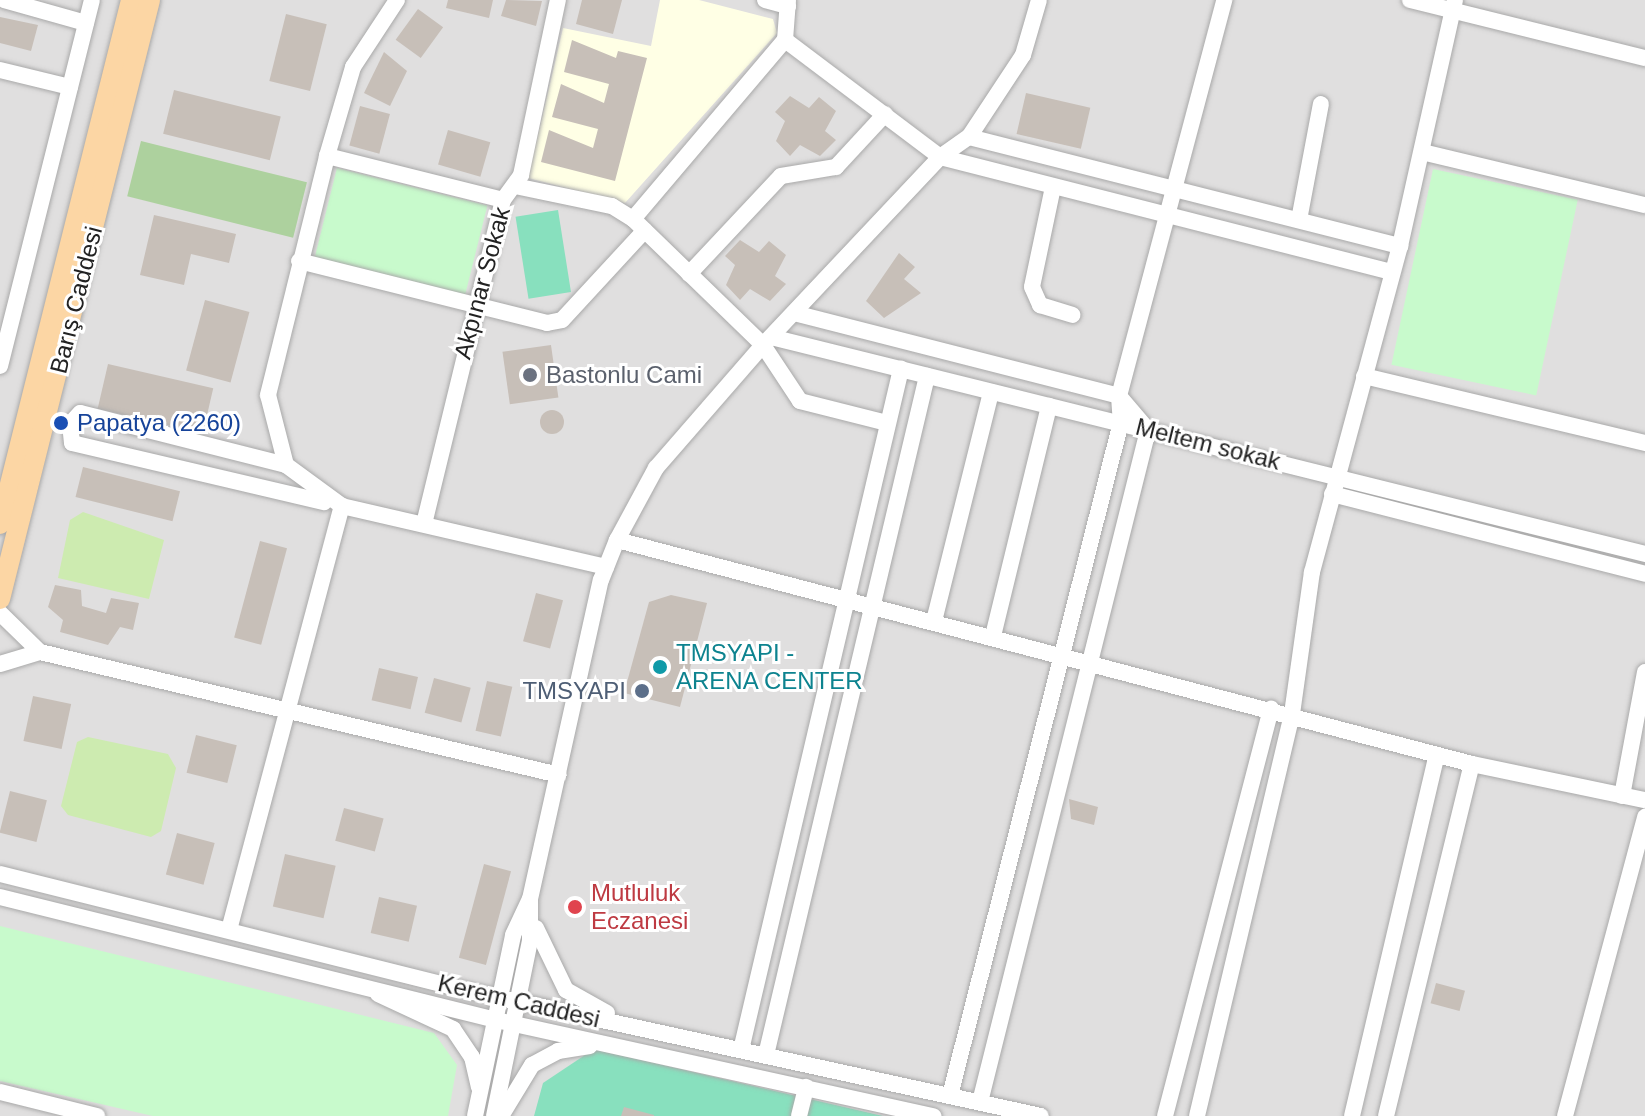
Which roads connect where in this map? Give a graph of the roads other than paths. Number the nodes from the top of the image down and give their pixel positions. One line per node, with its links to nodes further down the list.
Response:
1 (4, 0): 13 (street)
2 (92, 0): 13 (street)
3 (131, 0): 57 (main road, Barış Caddesi)
4 (150, 0): 49 (main road, Barış Caddesi)
5 (397, 0): 22 (street)
6 (558, 0): 24 (street, Akpınar Sokak)
7 (765, 0): 11 (street)
8 (1039, 0): 20 (street)
9 (1224, 0): 25 (street)
10 (1410, 0): 12 (street)
11 (788, 3): 14 (street)
12 (1456, 6): 15 (street); 21 (street)
13 (86, 23): 17 (street)
14 (785, 40): 19 (street); 31 (street)
15 (1645, 58)
16 (0, 70): 17 (street)
17 (70, 87): 40 (street)
18 (1321, 104): 30 (street)
19 (885, 114): 23 (street); 35 (street)
20 (969, 137): 23 (street); 25 (street)
21 (1422, 152): 28 (street); 32 (street)
22 (327, 156): 27 (street); 33 (street)
23 (940, 157): 26 (street); 37 (street)
24 (515, 186): 27 (street, Akpınar Sokak); 31 (street)
25 (1171, 186): 29 (street); 30 (street)
26 (1053, 187): 29 (street); 38 (street)
27 (503, 200): 36 (street, Akpınar Sokak)
28 (1645, 205)
29 (1165, 215): 34 (street); 45 (street)
30 (1299, 220): 32 (street)
31 (639, 224): 35 (street); 36 (street)
32 (1400, 246): 34 (street)
33 (299, 261): 36 (street); 53 (street)
34 (1392, 272): 43 (street)
35 (689, 274): 39 (street)
36 (474, 305): 58 (street, Akpınar Sokak)
37 (794, 313): 39 (street); 45 (street, Meltem sokak)
38 (1073, 315)
39 (767, 341): 41 (street, Meltem sokak); 48 (street); 59 (street)
40 (1, 355)
41 (901, 369): 42 (street, Meltem sokak); 48 (street)
42 (927, 376): 44 (street, Meltem sokak); 65 (street)
43 (1364, 376): 52 (street); 54 (street)
44 (991, 392): 46 (street, Meltem sokak); 67 (street)
45 (1119, 396): 47 (street); 51 (street)
46 (1049, 406): 47 (street, Meltem sokak); 68 (street)
47 (1121, 422): 51 (street, Meltem sokak); 70 (street)
48 (887, 423): 63 (street)
49 (45, 424): 50 (street); 64 (main road, Barış Caddesi)
50 (70, 424): 53 (street); 56 (street)
51 (1148, 430): 54 (street, Meltem sokak); 71 (street)
52 (1645, 443)
53 (286, 465): 56 (street)
54 (1337, 476): 55 (street); 60 (street, Meltem sokak)
55 (1332, 494): 62 (street); 75 (street)
56 (342, 506): 58 (street); 76 (street)
57 (0, 524)
58 (424, 524): 61 (street)
59 (617, 540): 61 (street); 63 (street)
60 (1645, 554)
61 (606, 567): 79 (street)
62 (1645, 574)
63 (844, 598): 65 (street); 94 (street)
64 (0, 599)
65 (868, 604): 67 (street); 95 (street)
66 (0, 613): 69 (street)
67 (934, 621): 68 (street)
68 (993, 636): 70 (street)
69 (40, 652): 72 (street); 76 (street)
70 (1064, 655): 71 (street); 98 (street)
71 (1092, 661): 74 (street); 100 (street)
72 (0, 664)
73 (1645, 672): 80 (street)
74 (1271, 709): 75 (street); 108 (street)
75 (1292, 714): 77 (street); 109 (street)
76 (287, 715): 79 (street); 86 (street)
77 (1437, 755): 78 (street); 110 (street)
78 (1472, 764): 80 (street); 111 (street)
79 (559, 775): 85 (street)
80 (1622, 796): 81 (street)
81 (1645, 800)
82 (1645, 817): 112 (street)
83 (0, 874): 86 (street, Kerem Caddesi)
84 (0, 897): 87 (street, Kerem Caddesi)
85 (530, 899): 88 (street); 89 (street); 92 (street)
86 (229, 930): 88 (street, Kerem Caddesi)
87 (374, 990): 90 (street, Kerem Caddesi); 99 (street)
88 (500, 997): 89 (street, Kerem Caddesi); 90 (street)
89 (519, 1001): 91 (street); 92 (street, Kerem Caddesi)
90 (496, 1020): 91 (street, Kerem Caddesi); 99 (street)
91 (514, 1025): 93 (street, Kerem Caddesi); 103 (street)
92 (636, 1027): 94 (street, Kerem Caddesi)
93 (619, 1047): 96 (street, Kerem Caddesi); 104 (street)
94 (741, 1050): 95 (street, Kerem Caddesi)
95 (766, 1055): 98 (street, Kerem Caddesi)
96 (806, 1087): 105 (street); 106 (street, Kerem Caddesi)
97 (0, 1092): 101 (street)
98 (950, 1096): 100 (street, Kerem Caddesi)
99 (479, 1099): 102 (street)
100 (980, 1102): 107 (street, Kerem Caddesi)
101 (97, 1116)
102 (475, 1116)
103 (494, 1116)
104 (501, 1116)
105 (799, 1116)
106 (934, 1116)
107 (1041, 1116)
108 (1165, 1116)
109 (1197, 1116)
110 (1352, 1116)
111 (1386, 1116)
112 (1565, 1116)

